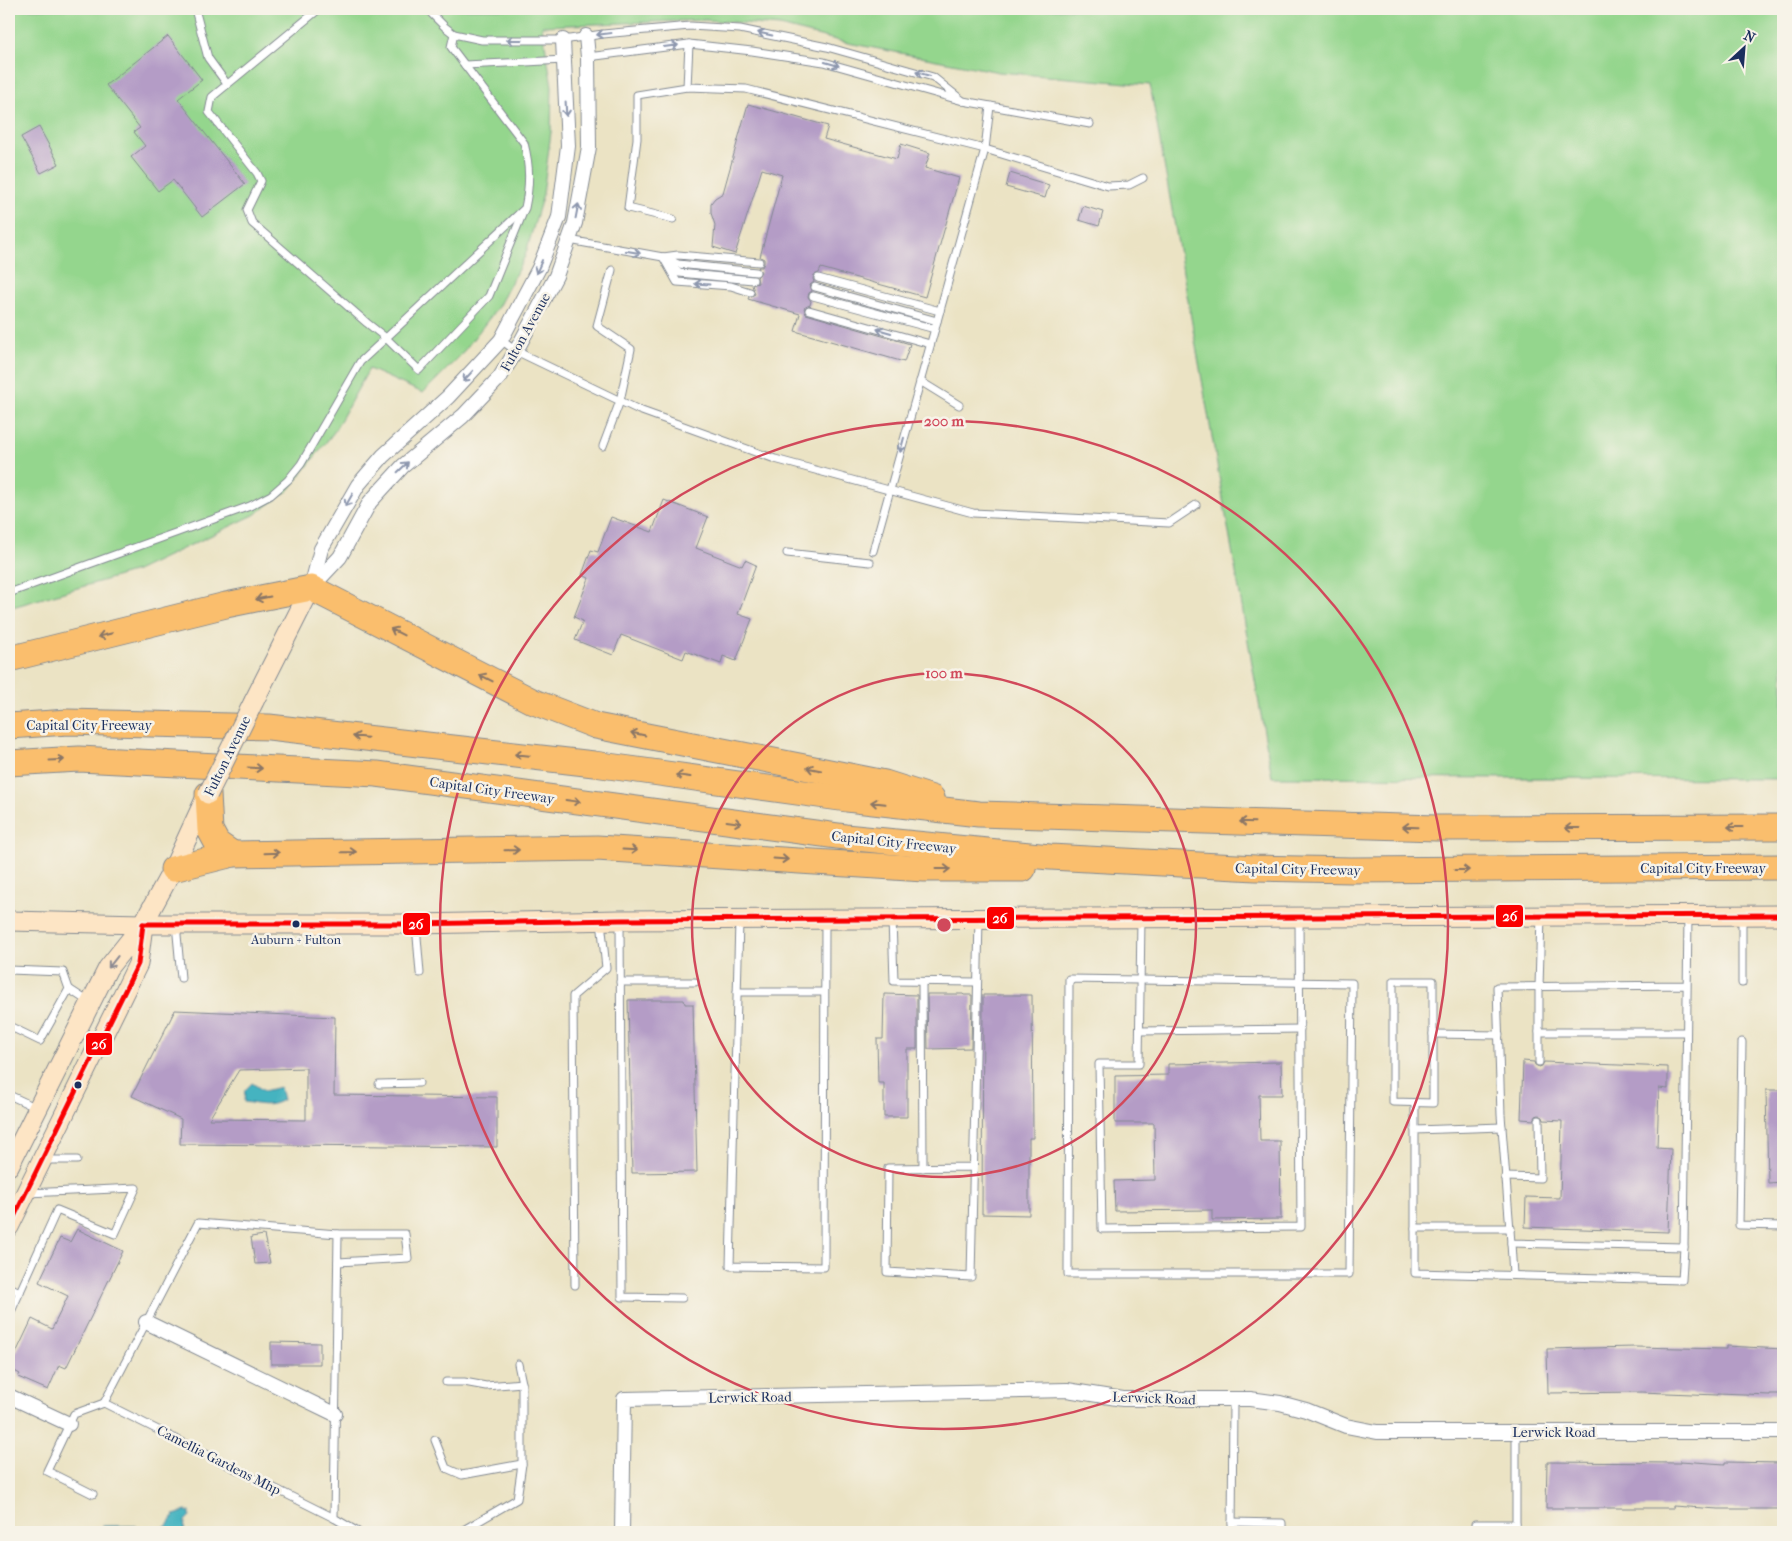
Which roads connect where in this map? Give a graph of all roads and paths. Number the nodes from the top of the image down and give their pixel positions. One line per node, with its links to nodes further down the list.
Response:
1 (196, 9): 11 (lane)
2 (319, 9): 11 (lane)
3 (427, 9): 4 (lane)
4 (454, 34): 6 (lane, one-way to 4); 10 (lane)
5 (586, 36): 6 (lane); 8 (street, Fulton Avenue); 13 (lane, one-way to 5)
6 (563, 40): 9 (street, Fulton Avenue)
7 (689, 44): 8 (lane, one-way to 7); 12 (lane); 13 (lane, one-way to 13)
8 (588, 57): 9 (street); 20 (street, Fulton Avenue, one-way to 8)
9 (564, 60): 10 (lane); 35 (street, Fulton Avenue, one-way to 35)
10 (465, 66): 18 (lane)
11 (227, 84): 34 (lane)
12 (687, 87): 16 (lane); 19 (lane)
13 (963, 101): 14 (lane)
14 (990, 106): 15 (lane); 16 (lane)
15 (1090, 124)
16 (985, 149): 17 (lane); 31 (lane)
17 (1143, 178)
18 (525, 208): 34 (lane); 34 (lane)
19 (673, 220)
20 (569, 240): 21 (lane, one-way to 21); 37 (street, Fulton Avenue)
21 (663, 257): 22 (lane); 24 (lane); 26 (lane); 28 (lane, one-way to 21)
22 (759, 262)
23 (612, 270): 39 (lane)
24 (756, 272)
25 (818, 278): 31 (lane)
26 (753, 280)
27 (815, 287): 32 (lane)
28 (750, 292)
29 (813, 296): 33 (lane)
30 (809, 310): 36 (lane, one-way to 30)
31 (940, 311): 32 (lane)
32 (937, 321): 33 (lane)
33 (935, 329): 36 (lane)
34 (386, 338): 48 (lane)
35 (501, 340): 37 (lane); 47 (street, Fulton Avenue, one-way to 47)
36 (930, 344): 38 (lane)
37 (516, 351): 39 (lane); 47 (street, Fulton Avenue, one-way to 37)
38 (920, 381): 40 (lane); 42 (lane, one-way to 42)
39 (620, 402): 41 (lane); 42 (lane)
40 (959, 405)
41 (603, 446)
42 (890, 490): 43 (lane); 44 (lane)
43 (1196, 505)
44 (873, 551)
45 (787, 553): 46 (lane)
46 (870, 562)
47 (311, 588): 49 (highway, one-way to 49); 52 (main road, Fulton Avenue, bridge); 53 (highway, one-way to 47)
48 (9, 593)
49 (9, 659)
50 (9, 726): 53 (highway, Capital City Freeway, one-way to 50)
51 (9, 763): 56 (highway, Capital City Freeway, one-way to 56)
52 (208, 794): 55 (highway); 58 (main road, Fulton Avenue)
53 (979, 814): 54 (highway, Capital City Freeway, one-way to 53)
54 (1783, 827)
55 (233, 854): 56 (highway, one-way to 56); 58 (highway)
56 (1256, 868): 57 (highway, Capital City Freeway, one-way to 57)
57 (1783, 868)
58 (173, 869): 71 (main road, Fulton Avenue)
59 (1688, 915): 60 (main road); 62 (main road); 84 (lane)
60 (1742, 915): 61 (main road); 83 (lane)
61 (1783, 915)
62 (1541, 916): 63 (main road); 85 (lane)
63 (1299, 917): 64 (main road); 82 (lane)
64 (1141, 918): 67 (main road); 77 (lane)
65 (825, 919): 66 (main road); 69 (main road); 88 (lane)
66 (892, 919): 67 (main road); 80 (lane)
67 (979, 919): 81 (lane)
68 (611, 920): 69 (main road); 73 (main road); 78 (lane); 123 (lane)
69 (739, 920): 87 (lane)
70 (9, 921): 71 (main road)
71 (143, 924): 72 (main road); 89 (main road, Fulton Avenue, one-way to 89); 108 (main road, Fulton Avenue)
72 (176, 924): 73 (main road); 76 (lane)
73 (416, 924): 75 (lane)
74 (9, 970): 86 (lane)
75 (420, 973)
76 (181, 978)
77 (1140, 981): 82 (lane); 82 (lane); 92 (lane)
78 (620, 982): 79 (lane); 126 (lane)
79 (695, 982)
80 (922, 982): 81 (lane); 110 (lane)
81 (977, 982): 111 (lane)
82 (1300, 983): 91 (lane)
83 (1742, 983)
84 (1687, 985): 85 (lane); 94 (lane)
85 (1539, 987): 93 (lane); 96 (lane)
86 (69, 990): 89 (lane); 90 (lane)
87 (737, 992): 88 (lane); 88 (lane)
88 (824, 992)
89 (90, 1003): 103 (main road, Fulton Avenue)
90 (9, 1026)
91 (1300, 1029): 92 (lane); 92 (lane)
92 (1140, 1031)
93 (1539, 1032): 94 (lane); 98 (lane)
94 (1686, 1032): 120 (lane)
95 (1433, 1034): 96 (lane); 102 (lane); 102 (lane)
96 (1499, 1035): 105 (lane)
97 (1742, 1042): 114 (lane)
98 (1539, 1062)
99 (419, 1083): 100 (lane)
100 (379, 1084)
101 (9, 1095): 103 (lane)
102 (1415, 1103): 106 (lane)
103 (37, 1108): 107 (main road, Fulton Avenue)
104 (1540, 1120): 112 (lane)
105 (1502, 1127): 106 (lane); 112 (lane)
106 (1415, 1130): 116 (lane)
107 (11, 1154)
108 (41, 1160): 109 (lane); 113 (main road, Fulton Avenue)
109 (77, 1160)
110 (923, 1168): 111 (lane); 111 (lane)
111 (973, 1168)
112 (1505, 1178): 117 (lane)
113 (25, 1193): 115 (main road, Fulton Avenue); 125 (lane)
114 (1783, 1226)
115 (9, 1227)
116 (1415, 1228): 117 (lane); 122 (lane)
117 (1511, 1228): 119 (lane)
118 (338, 1234): 121 (lane); 121 (lane); 128 (lane)
119 (1511, 1242): 120 (lane); 122 (lane)
120 (1684, 1248): 122 (lane)
121 (338, 1262): 135 (lane)
122 (1513, 1275)
123 (575, 1285)
124 (9, 1287): 125 (lane)
125 (20, 1292): 127 (lane)
126 (682, 1298)
127 (9, 1316)
128 (146, 1322): 134 (lane); 135 (street)
129 (518, 1364): 131 (lane)
130 (446, 1382): 131 (lane)
131 (522, 1383): 140 (lane)
132 (9, 1396): 136 (street)
133 (1233, 1400): 137 (street, Lerwick Road); 143 (lane); 147 (street, Lerwick Road)
134 (104, 1403): 136 (lane); 142 (lane, Camellia Gardens Mhp)
135 (335, 1414): 142 (lane)
136 (69, 1424): 141 (lane)
137 (1516, 1432): 138 (street, Lerwick Road); 144 (lane)
138 (1783, 1432)
139 (436, 1440): 140 (lane)
140 (522, 1464): 146 (lane)
141 (93, 1494)
142 (334, 1518): 145 (lane, Camellia Gardens Mhp)
143 (1232, 1522): 148 (lane); 149 (lane)
144 (1516, 1528): 150 (lane)
145 (358, 1532)
146 (460, 1532)
147 (622, 1532)
148 (1232, 1532)
149 (1282, 1532)
150 (1475, 1532)

